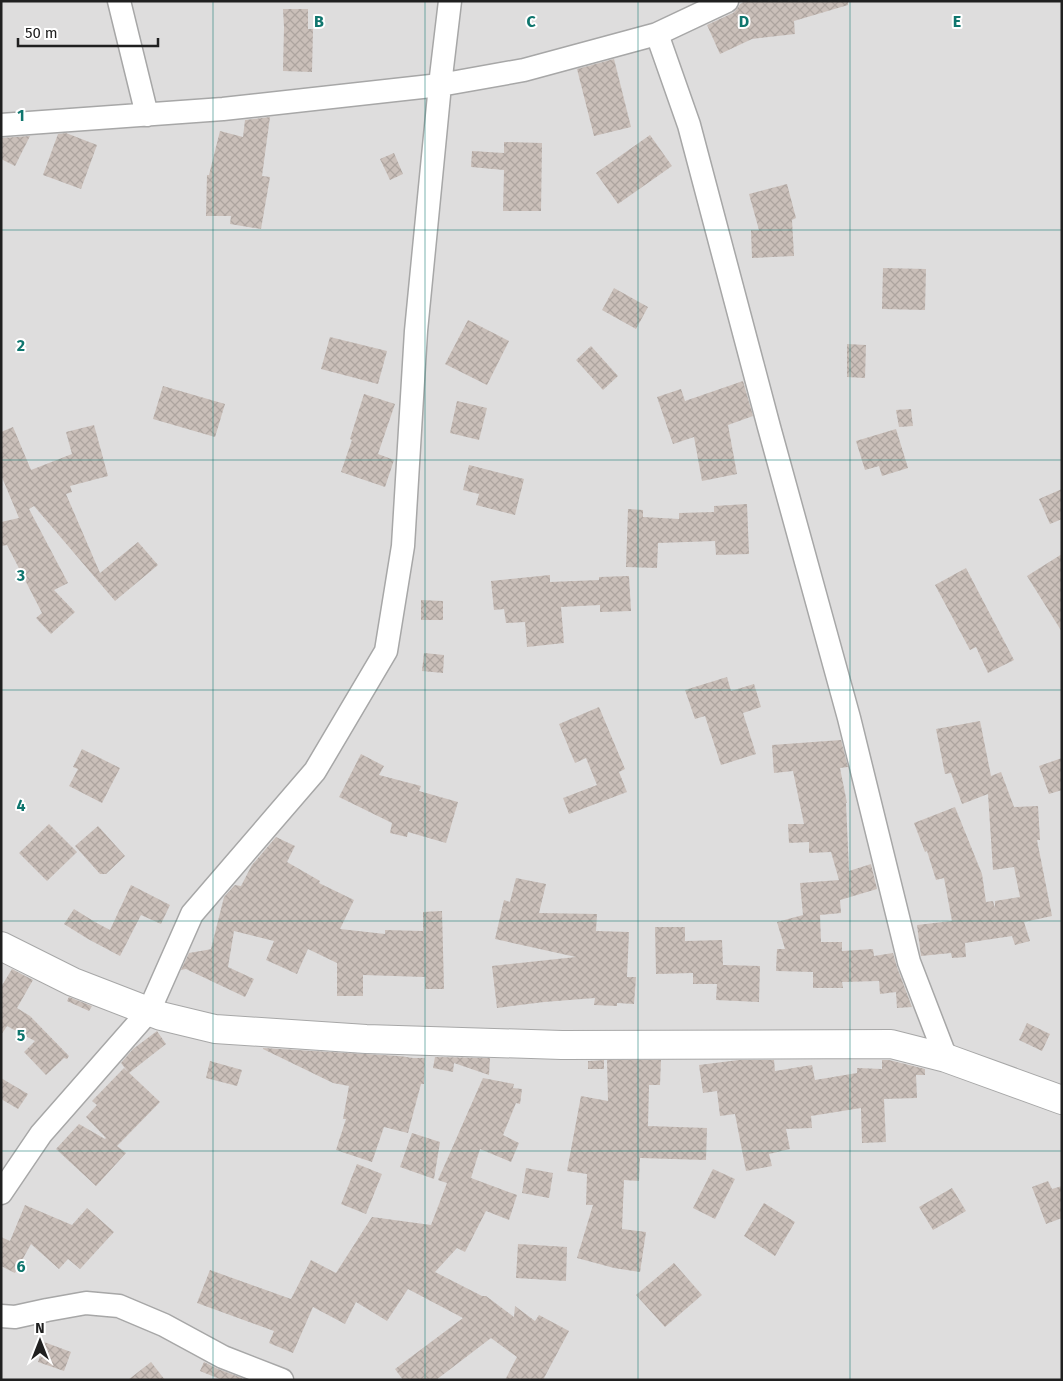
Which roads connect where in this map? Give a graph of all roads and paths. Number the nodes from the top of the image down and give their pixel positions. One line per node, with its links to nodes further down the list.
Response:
1 (119, 1): 6 (street)
2 (450, 1): 5 (street)
3 (727, 1): 4 (street)
4 (657, 34): 5 (street); 10 (street)
5 (440, 85): 6 (street); 9 (street)
6 (147, 114): 7 (street)
7 (1, 125)
8 (1, 946): 9 (street)
9 (149, 1011): 10 (street); 12 (street)
10 (946, 1058): 11 (street)
11 (1062, 1100)
12 (1, 1193)
13 (1, 1316): 14 (street)
14 (282, 1380)

